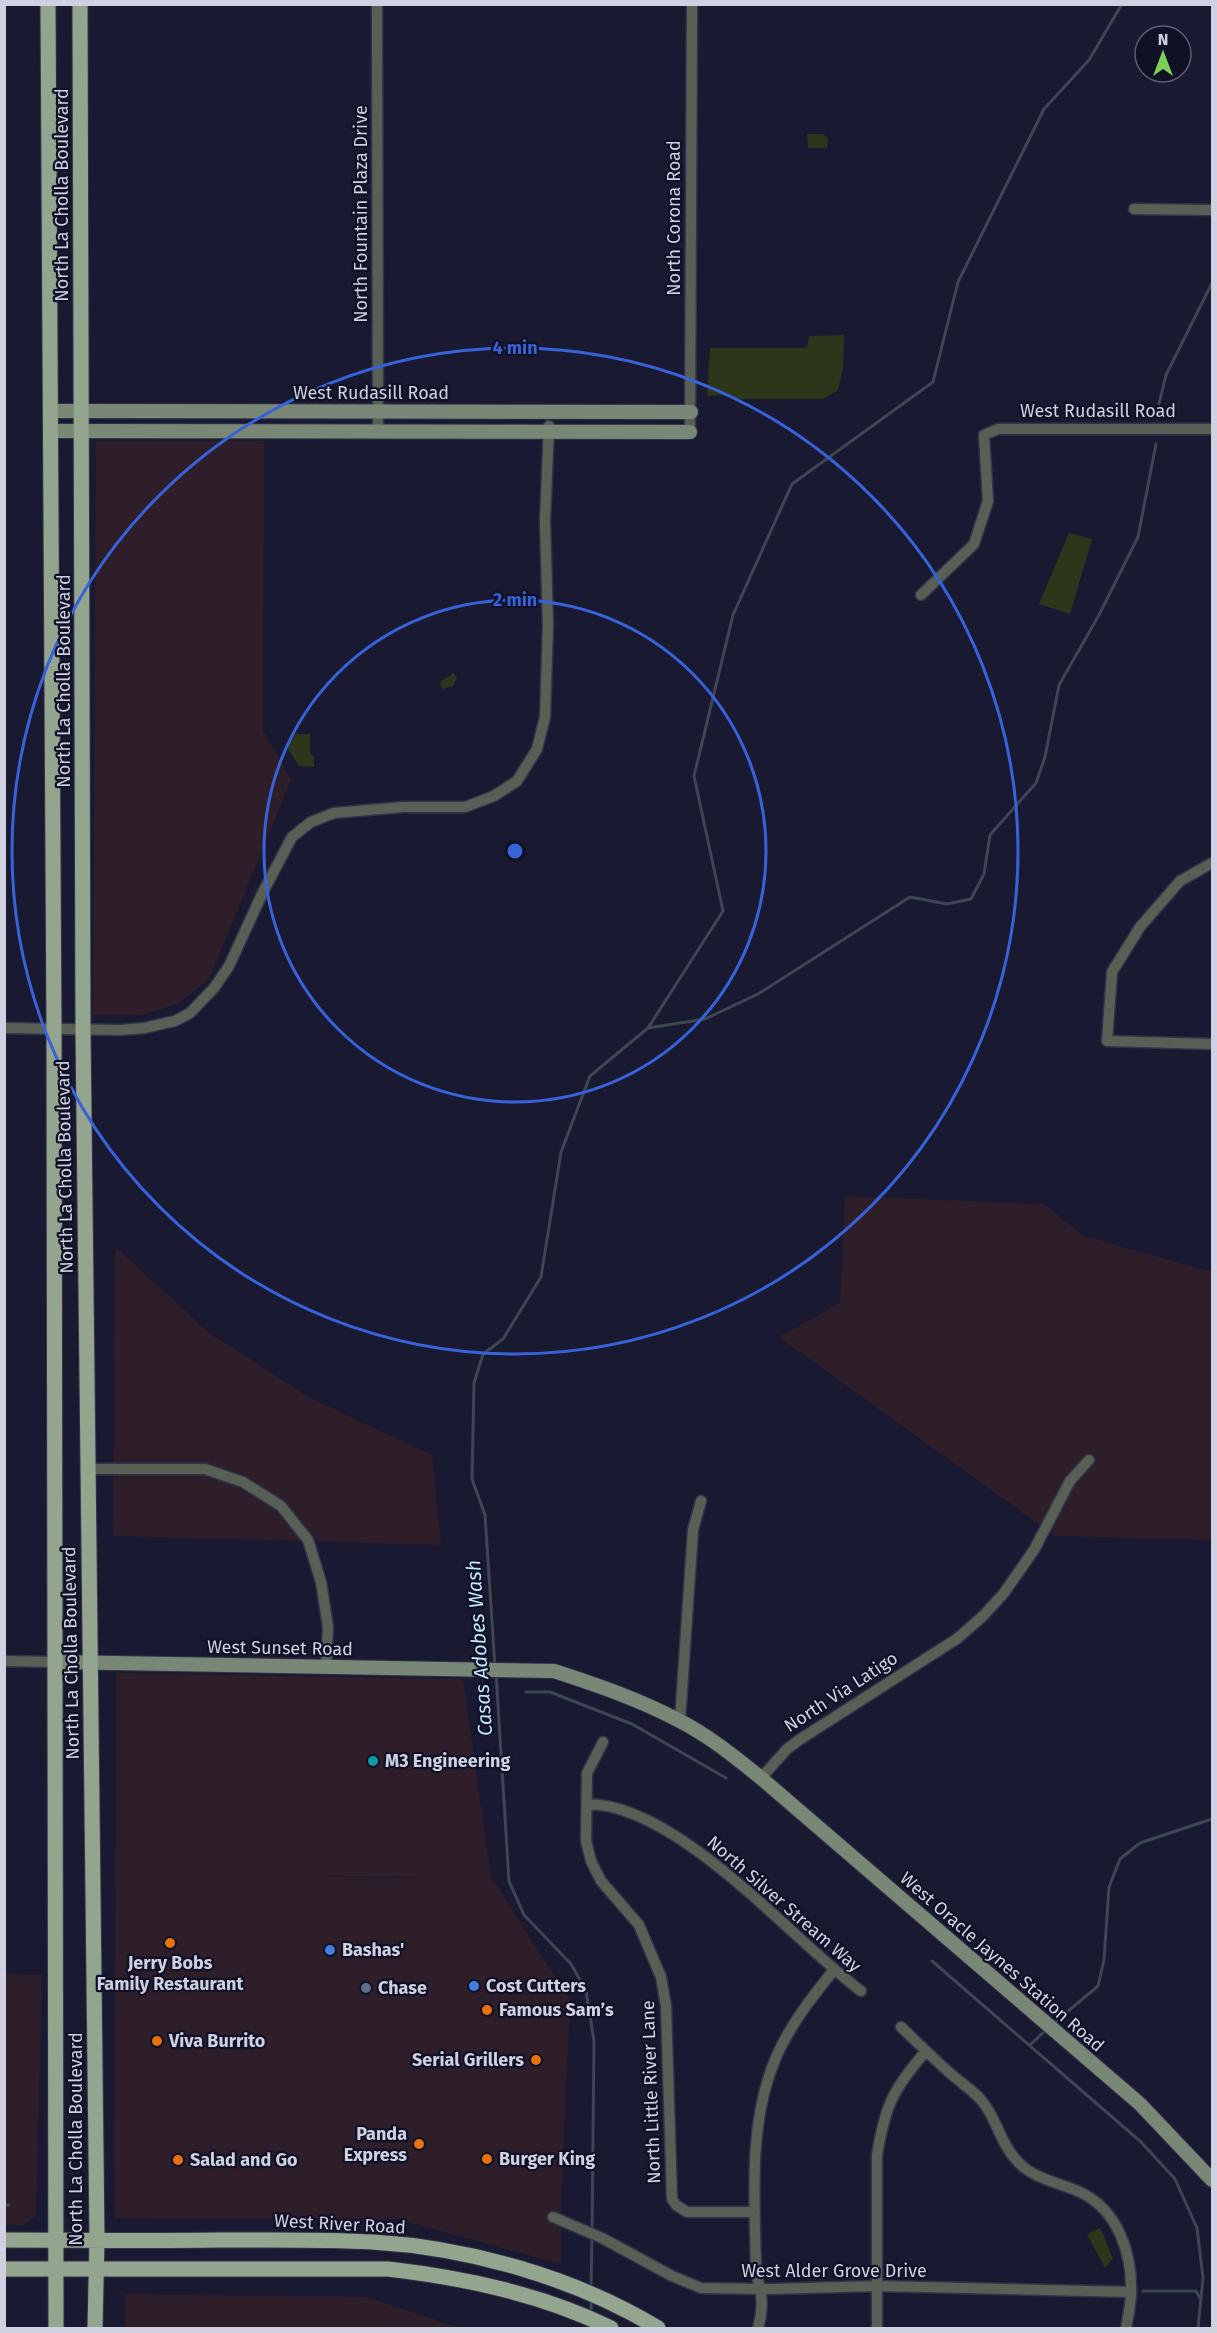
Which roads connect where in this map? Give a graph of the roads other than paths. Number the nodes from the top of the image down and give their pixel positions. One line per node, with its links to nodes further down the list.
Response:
1 (48, 4): 7 (main road, North La Cholla Boulevard)
2 (80, 4): 8 (main road, North La Cholla Boulevard)
3 (377, 4): 10 (street, North Fountain Plaza Drive)
4 (692, 4): 9 (street, North Corona Road)
5 (1134, 209): 6 (street)
6 (1212, 210)
7 (51, 411): 8 (street, West Rudasill Road); 14 (main road, North La Cholla Boulevard)
8 (83, 411): 10 (street, West Rudasill Road); 13 (main road, North La Cholla Boulevard)
9 (691, 412): 10 (street, West Rudasill Road); 15 (street, North Corona Road)
10 (378, 418)
11 (549, 428): 13 (street, West Rudasill Road); 15 (street, West Rudasill Road); 20 (street)
12 (1212, 429): 16 (street, West Rudasill Road)
13 (83, 430): 14 (street, West Rudasill Road); 20 (main road, North La Cholla Boulevard)
14 (51, 431): 19 (main road, North La Cholla Boulevard)
15 (690, 432)
16 (921, 595)
17 (1212, 863): 21 (street)
18 (4, 1028): 19 (street)
19 (54, 1030): 20 (street); 26 (main road, North La Cholla Boulevard)
20 (84, 1031): 23 (main road, North La Cholla Boulevard)
21 (1212, 1044)
22 (1089, 1460): 31 (street, North Via Latigo)
23 (87, 1469): 27 (main road, North La Cholla Boulevard); 28 (street)
24 (701, 1501): 29 (street)
25 (4, 1661): 26 (street, West Sunset Road)
26 (56, 1662): 27 (street, West Sunset Road); 42 (main road, North La Cholla Boulevard)
27 (91, 1662): 28 (street, West Sunset Road); 40 (main road, North La Cholla Boulevard)
28 (326, 1667): 29 (street, West Sunset Road)
29 (680, 1720): 31 (street)
30 (603, 1742): 32 (street, North Little River Lane)
31 (761, 1778): 37 (street, West Oracle Jaynes Station Road)
32 (587, 1804): 33 (street, North Silver Stream Way); 38 (street, North Little River Lane)
33 (833, 1971): 34 (street, North Silver Stream Way); 38 (street)
34 (861, 1991)
35 (901, 2027): 36 (street)
36 (926, 2051): 46 (street); 48 (street)
37 (1212, 2180)
38 (755, 2212): 47 (street)
39 (553, 2217): 47 (street, West Alder Grove Drive)
40 (97, 2239): 42 (main road, West River Road); 45 (main road, North La Cholla Boulevard); 52 (main road, West River Road)
41 (4, 2240): 42 (main road, West River Road)
42 (56, 2240): 44 (main road, North La Cholla Boulevard)
43 (4, 2269): 44 (main road)
44 (56, 2269): 45 (main road); 50 (main road, North La Cholla Boulevard)
45 (95, 2270): 49 (main road); 51 (main road, North La Cholla Boulevard)
46 (877, 2286): 47 (street, West Alder Grove Drive); 48 (street, West Alder Grove Drive); 54 (street)
47 (761, 2289): 53 (street)
48 (1131, 2292): 55 (street)
49 (605, 2326)
50 (56, 2328)
51 (95, 2328)
52 (658, 2328)
53 (758, 2328)
54 (877, 2328)
55 (1126, 2328)

